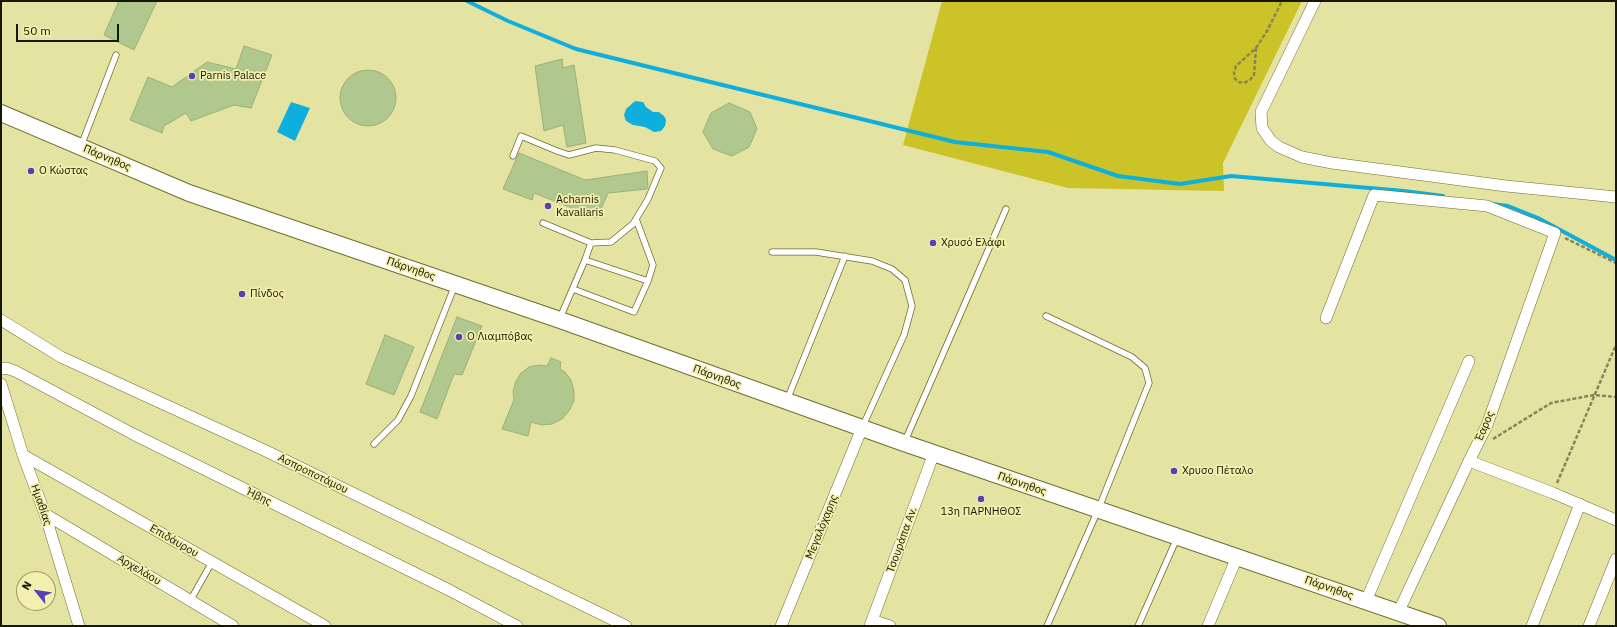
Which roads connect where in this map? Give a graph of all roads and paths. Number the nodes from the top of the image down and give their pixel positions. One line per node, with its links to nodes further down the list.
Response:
1 (1282, 1): 3 (path)
2 (1315, 1): 8 (street)
3 (1256, 48): 3 (path)
4 (116, 55): 6 (lane)
5 (1, 113): 6 (main road, Πάρνηθος)
6 (81, 146): 19 (main road, Πάρνηθος)
7 (513, 156): 10 (lane)
8 (1616, 197)
9 (1006, 209): 34 (lane)
10 (636, 219): 13 (lane); 18 (lane)
11 (543, 223): 13 (lane)
12 (1555, 233): 17 (path); 22 (street); 37 (street, Έαρος)
13 (591, 243): 16 (lane)
14 (772, 252): 15 (lane)
15 (845, 256): 31 (lane); 32 (lane)
16 (585, 260): 18 (lane); 20 (lane)
17 (1616, 263)
18 (648, 280): 20 (lane)
19 (455, 285): 24 (main road, Πάρνηθος); 33 (lane)
20 (574, 288): 24 (lane)
21 (1046, 316): 40 (lane)
22 (1326, 318)
23 (1, 320): 55 (street, Ασπροποτάμου)
24 (560, 320): 31 (main road, Πάρνηθος)
25 (1616, 345): 29 (path)
26 (1469, 360): 48 (street)
27 (1, 369): 54 (street, Ήβης)
28 (1, 384): 36 (street, Ημαθίας)
29 (1594, 395): 30 (path); 37 (path); 38 (path)
30 (1616, 397)
31 (786, 402): 32 (main road, Πάρνηθος)
32 (862, 428): 34 (main road, Πάρνηθος); 56 (street, Μεγαλόχαρης)
33 (374, 444)
34 (904, 444): 35 (main road, Πάρνηθος)
35 (934, 453): 40 (main road, Πάρνηθος); 50 (street, Τσουράπα Αν.)
36 (23, 455): 41 (street, Ημαθίας); 46 (street, Επιδάυρου)
37 (1472, 456): 38 (street); 49 (street, Έαρος)
38 (1553, 493): 39 (street)
39 (1580, 504): 42 (street); 62 (street)
40 (1098, 510): 43 (main road, Πάρνηθος); 58 (lane)
41 (45, 514): 47 (street, Αρχελάου); 51 (street, Ημαθίας)
42 (1616, 520)
43 (1178, 536): 44 (main road, Πάρνηθος); 59 (lane)
44 (1237, 557): 48 (main road, Πάρνηθος); 60 (street)
45 (1616, 559): 63 (street)
46 (212, 562): 47 (lane); 53 (street, Επιδάυρου)
47 (190, 601): 52 (street, Αρχελάου)
48 (1366, 601): 49 (main road, Πάρνηθος)
49 (1398, 613): 61 (main road, Πάρνηθος)
50 (871, 623): 57 (street)
51 (79, 626)
52 (233, 626)
53 (325, 626)
54 (517, 626)
55 (626, 626)
56 (781, 626)
57 (890, 626)
58 (1047, 626)
59 (1138, 626)
60 (1208, 626)
61 (1438, 626)
62 (1532, 626)
63 (1589, 626)

